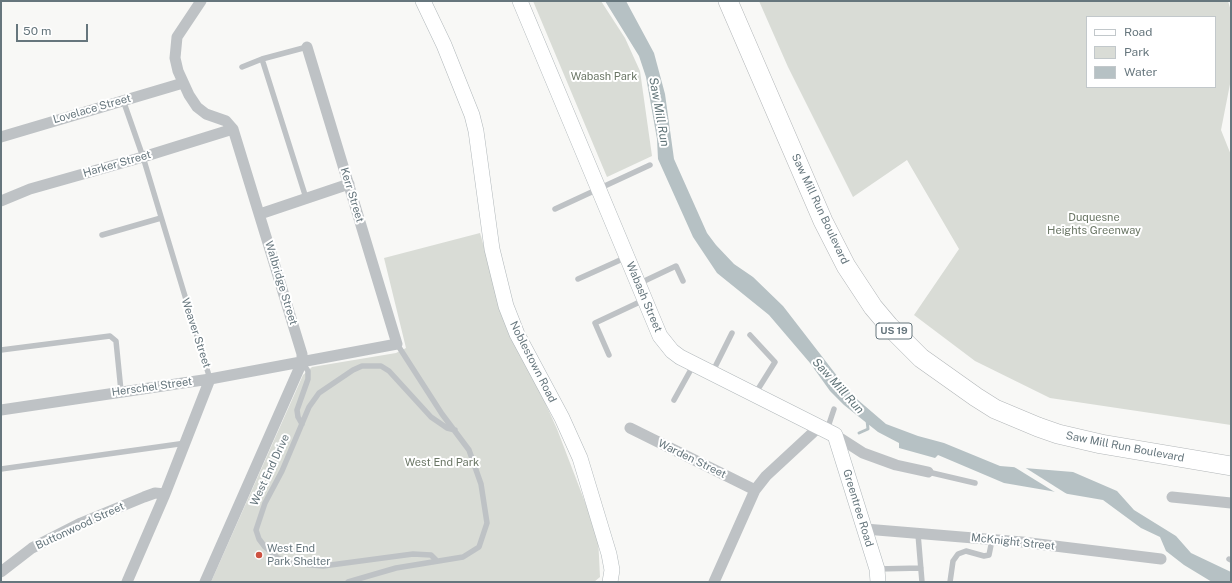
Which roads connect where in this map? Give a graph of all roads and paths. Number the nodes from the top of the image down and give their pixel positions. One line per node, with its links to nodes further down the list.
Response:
1 (201, 1): 9 (street)
2 (423, 1): 67 (main road, Noblestown Road)
3 (520, 1): 16 (main road, Wabash Street)
4 (728, 1): 48 (highway, Saw Mill Run Boulevard / US 19)
5 (742, 1): 47 (highway, Saw Mill Run Boulevard / US 19)
6 (307, 47): 7 (lane); 15 (street, Kerr Street)
7 (262, 59): 8 (lane); 17 (lane)
8 (242, 67)
9 (183, 82): 10 (street, Lovelace Street); 11 (street)
10 (123, 100): 12 (street, Lovelace Street); 13 (lane, Weaver Street)
11 (234, 129): 13 (street, Harker Street); 20 (street, Walbridge Street)
12 (1, 137)
13 (143, 157): 18 (street, Harker Street); 21 (lane, Weaver Street)
14 (650, 165): 16 (lane)
15 (348, 184): 17 (street); 30 (street, Kerr Street)
16 (599, 188): 19 (lane); 23 (main road, Wabash Street)
17 (306, 198): 20 (street)
18 (1, 201)
19 (555, 209)
20 (260, 214): 33 (street, Walbridge Street)
21 (161, 218): 22 (lane); 36 (lane, Weaver Street)
22 (102, 235)
23 (627, 257): 24 (lane); 26 (main road, Wabash Street)
24 (578, 279)
25 (683, 281): 26 (lane)
26 (638, 284): 27 (main road, Wabash Street)
27 (645, 300): 32 (lane); 34 (main road, Wabash Street)
28 (732, 332): 35 (lane)
29 (750, 335): 38 (lane)
30 (397, 344): 33 (street, Herschel Street); 44 (lane, West End Drive)
31 (1, 350): 37 (lane)
32 (608, 355)
33 (302, 362): 36 (street, Herschel Street); 42 (lane); 65 (street)
34 (694, 364): 35 (main road, Wabash Street); 39 (lane)
35 (712, 373): 38 (main road, Wabash Street)
36 (210, 379): 37 (street, Herschel Street); 46 (street, Weaver Street)
37 (121, 391): 41 (street, Herschel Street)
38 (755, 394): 45 (main road, Wabash Street)
39 (674, 400)
40 (834, 409): 45 (lane)
41 (1, 410)
42 (302, 424): 44 (lane, West End Drive); 60 (lane, West End Drive)
43 (630, 428): 52 (street, Warden Street)
44 (455, 430): 60 (lane, West End Drive)
45 (827, 430): 50 (street, Wabash Street); 52 (street); 56 (main road, Greentree Road)
46 (186, 443): 49 (lane); 53 (street, Weaver Street)
47 (1231, 454)
48 (1231, 466)
49 (1, 470)
50 (928, 472): 51 (lane)
51 (975, 483)
52 (755, 490): 68 (street)
53 (165, 494): 62 (street, Buttonwood Street); 64 (street, Weaver Street)
54 (1172, 497): 55 (street)
55 (1231, 504)
56 (865, 529): 57 (street, McKnight Street); 63 (main road, Greentree Road)
57 (918, 534): 58 (street, McKnight Street); 61 (lane)
58 (992, 540): 59 (street, McKnight Street); 70 (lane)
59 (1161, 559)
60 (437, 561): 66 (lane, West End Drive)
61 (921, 568): 63 (lane); 69 (lane)
62 (1, 572)
63 (878, 576)
64 (127, 582)
65 (205, 582)
66 (348, 582)
67 (610, 582)
68 (715, 582)
69 (922, 582)
70 (950, 582)

